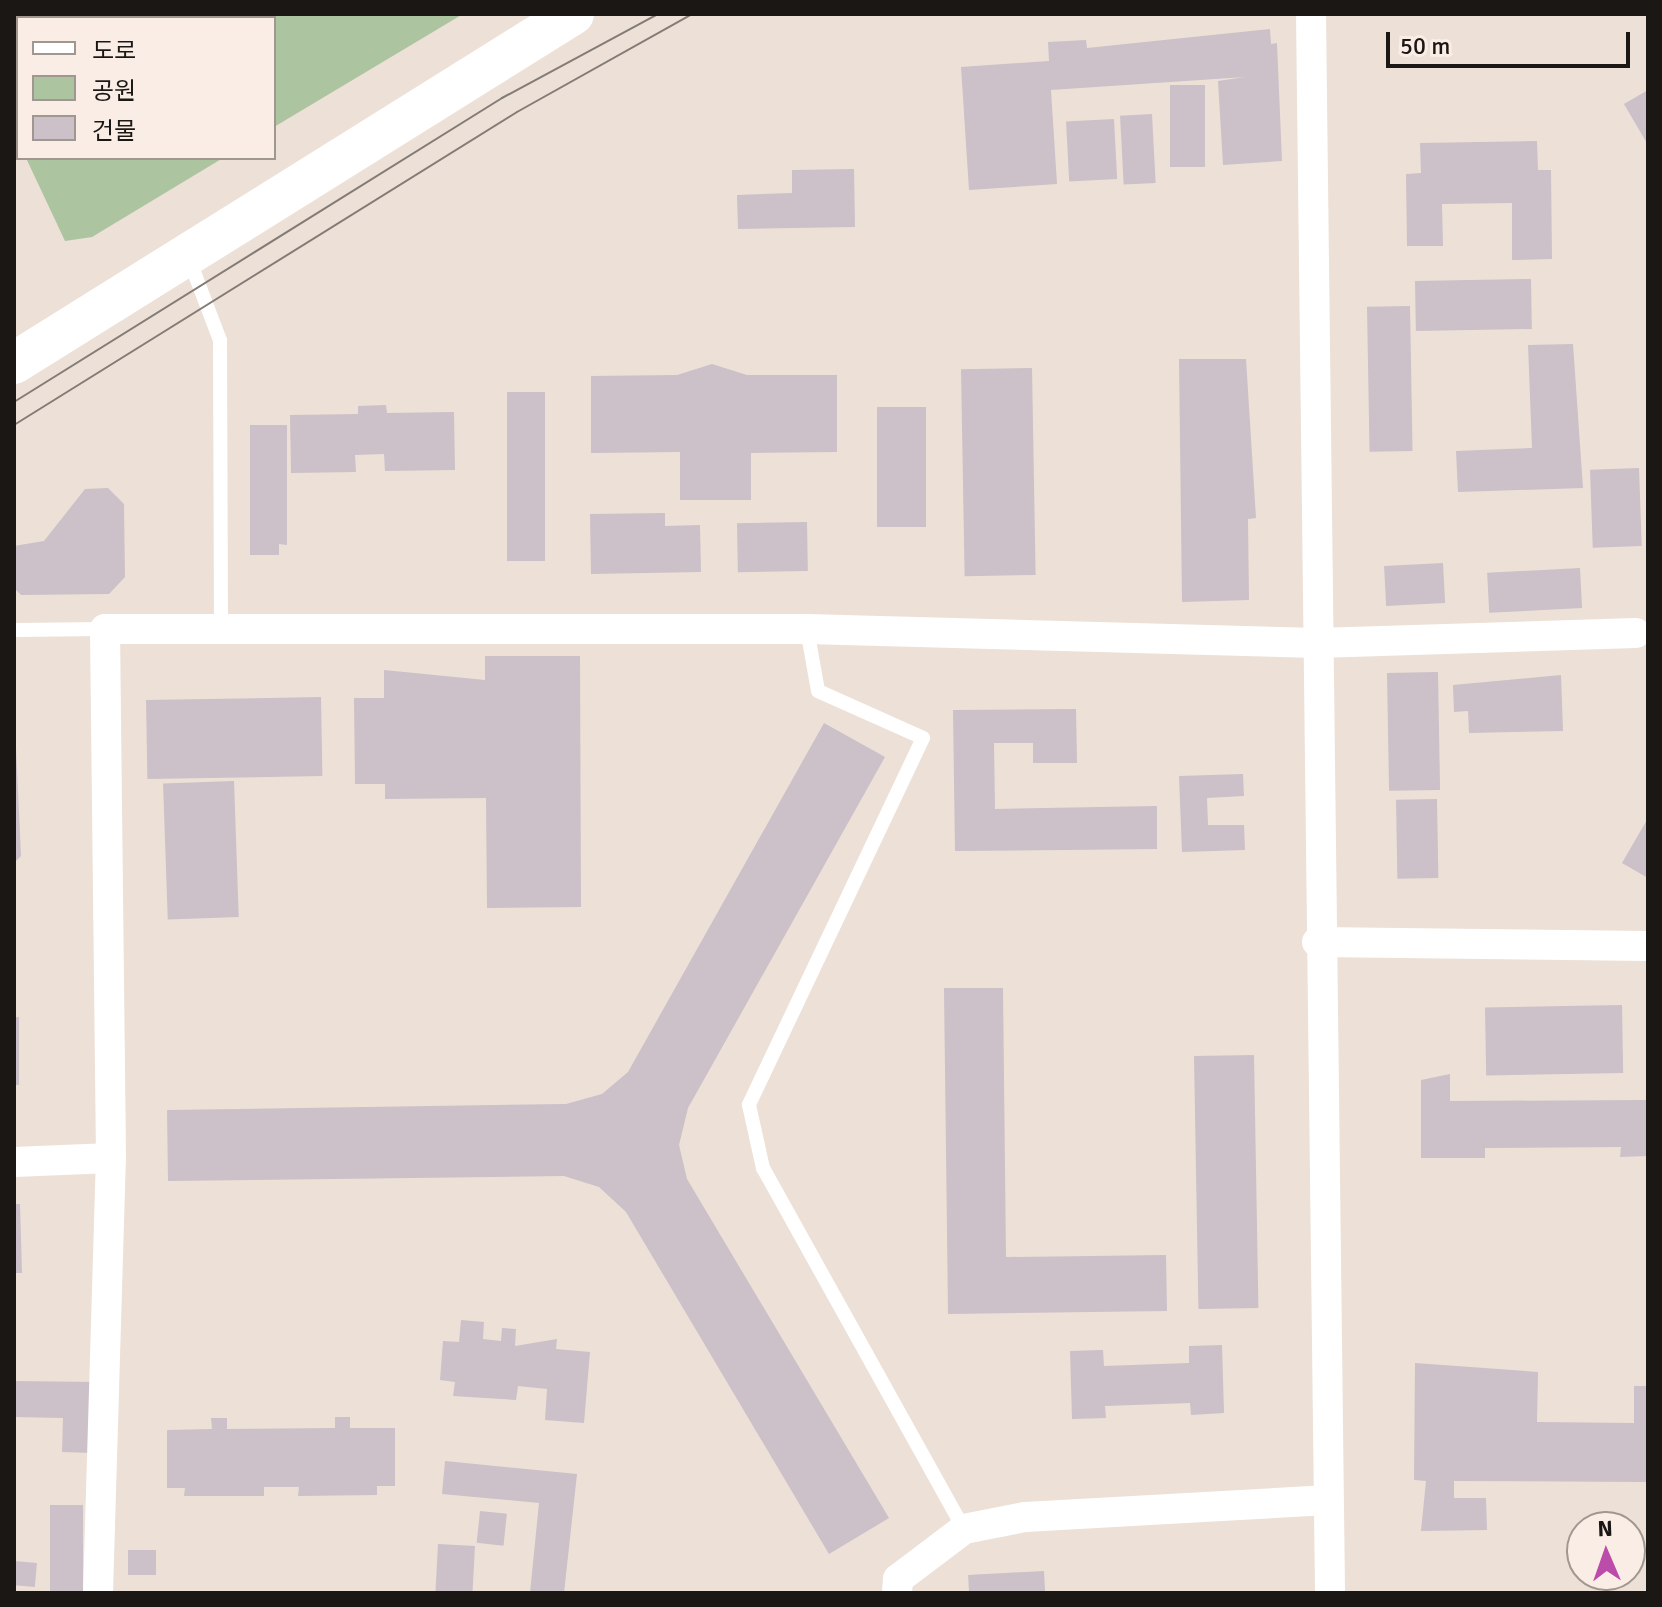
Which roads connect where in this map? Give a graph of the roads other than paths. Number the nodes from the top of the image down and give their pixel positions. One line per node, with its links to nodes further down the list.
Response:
1 (573, 14): 3 (main road)
2 (1311, 14): 10 (street)
3 (188, 255): 4 (main road); 6 (lane)
4 (14, 363)
5 (105, 629): 6 (street); 8 (lane); 13 (street)
6 (221, 629): 7 (street)
7 (807, 629): 10 (street); 16 (lane)
8 (14, 630)
9 (1636, 633): 10 (street)
10 (1317, 643): 11 (street)
11 (1317, 942): 12 (street); 15 (street)
12 (1648, 946)
13 (111, 1158): 14 (street); 17 (street)
14 (14, 1162)
15 (1329, 1500): 16 (street); 19 (street)
16 (964, 1529): 18 (street)
17 (98, 1593)
18 (897, 1593)
19 (1330, 1593)

